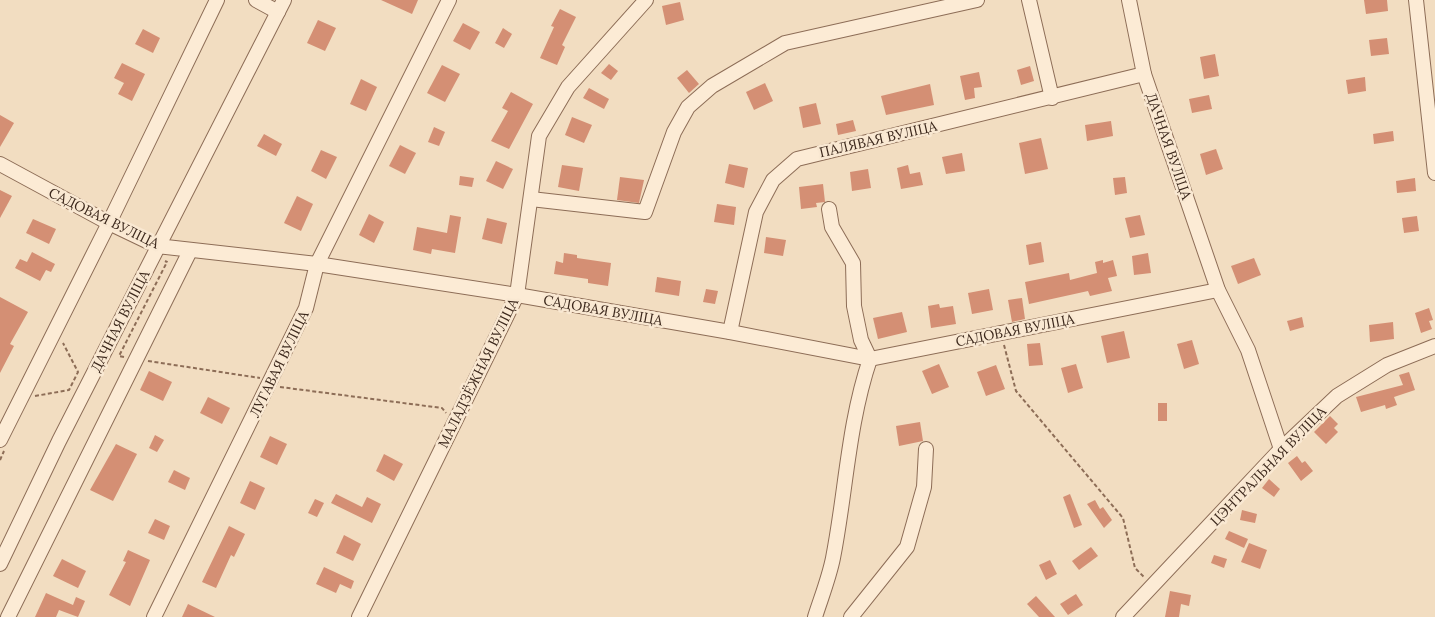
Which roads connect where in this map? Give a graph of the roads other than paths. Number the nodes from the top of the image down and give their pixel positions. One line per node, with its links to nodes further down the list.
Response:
1 (217, 0): 16 (street)
2 (256, 0): 9 (street)
3 (449, 0): 19 (street, ЛУГАВАЯ ВУЛІЦА)
4 (646, 0): 14 (street, МАЛАДЗЁЖНАЯ ВУЛІЦА)
5 (977, 0): 14 (street)
6 (1029, 0): 11 (street)
7 (1129, 0): 10 (street, ДАЧНАЯ ВУЛІЦА)
8 (1416, 0): 13 (street)
9 (281, 6): 17 (street, ДАЧНАЯ ВУЛІЦА)
10 (1144, 74): 11 (street, ПАЛЯВАЯ ВУЛІЦА); 20 (street, ДАЧНАЯ ВУЛІЦА)
11 (1052, 98): 22 (street, ПАЛЯВАЯ ВУЛІЦА)
12 (0, 164): 16 (street, САДОВАЯ ВУЛІЦА)
13 (1435, 173)
14 (530, 199): 21 (street, МАЛАДЗЁЖНАЯ ВУЛІЦА)
15 (829, 209): 24 (street)
16 (109, 223): 17 (street, САДОВАЯ ВУЛІЦА); 25 (street)
17 (155, 251): 18 (street, САДОВАЯ ВУЛІЦА); 28 (street, ДАЧНАЯ ВУЛІЦА)
18 (190, 251): 19 (street, САДОВАЯ ВУЛІЦА); 30 (street)
19 (317, 264): 21 (street, САДОВАЯ ВУЛІЦА); 31 (street, ЛУГАВАЯ ВУЛІЦА)
20 (1218, 290): 24 (street, САДОВАЯ ВУЛІЦА); 27 (street, ДАЧНАЯ ВУЛІЦА)
21 (517, 295): 22 (street, САДОВАЯ ВУЛІЦА); 32 (street, МАЛАДЗЁЖНАЯ ВУЛІЦА)
22 (730, 332): 24 (street, САДОВАЯ ВУЛІЦА)
23 (1435, 346): 27 (street, ЦЭНТРАЛЬНАЯ ВУЛІЦА)
24 (870, 359): 33 (street)
25 (0, 440)
26 (926, 449): 34 (street)
27 (1281, 449): 29 (street, ЦЭНТРАЛЬНАЯ ВУЛІЦА)
28 (0, 564)
29 (1134, 612): 35 (street, ЦЭНТРАЛЬНАЯ ВУЛІЦА)
30 (8, 617)
31 (154, 617)
32 (359, 617)
33 (815, 617)
34 (851, 617)
35 (1123, 617)

